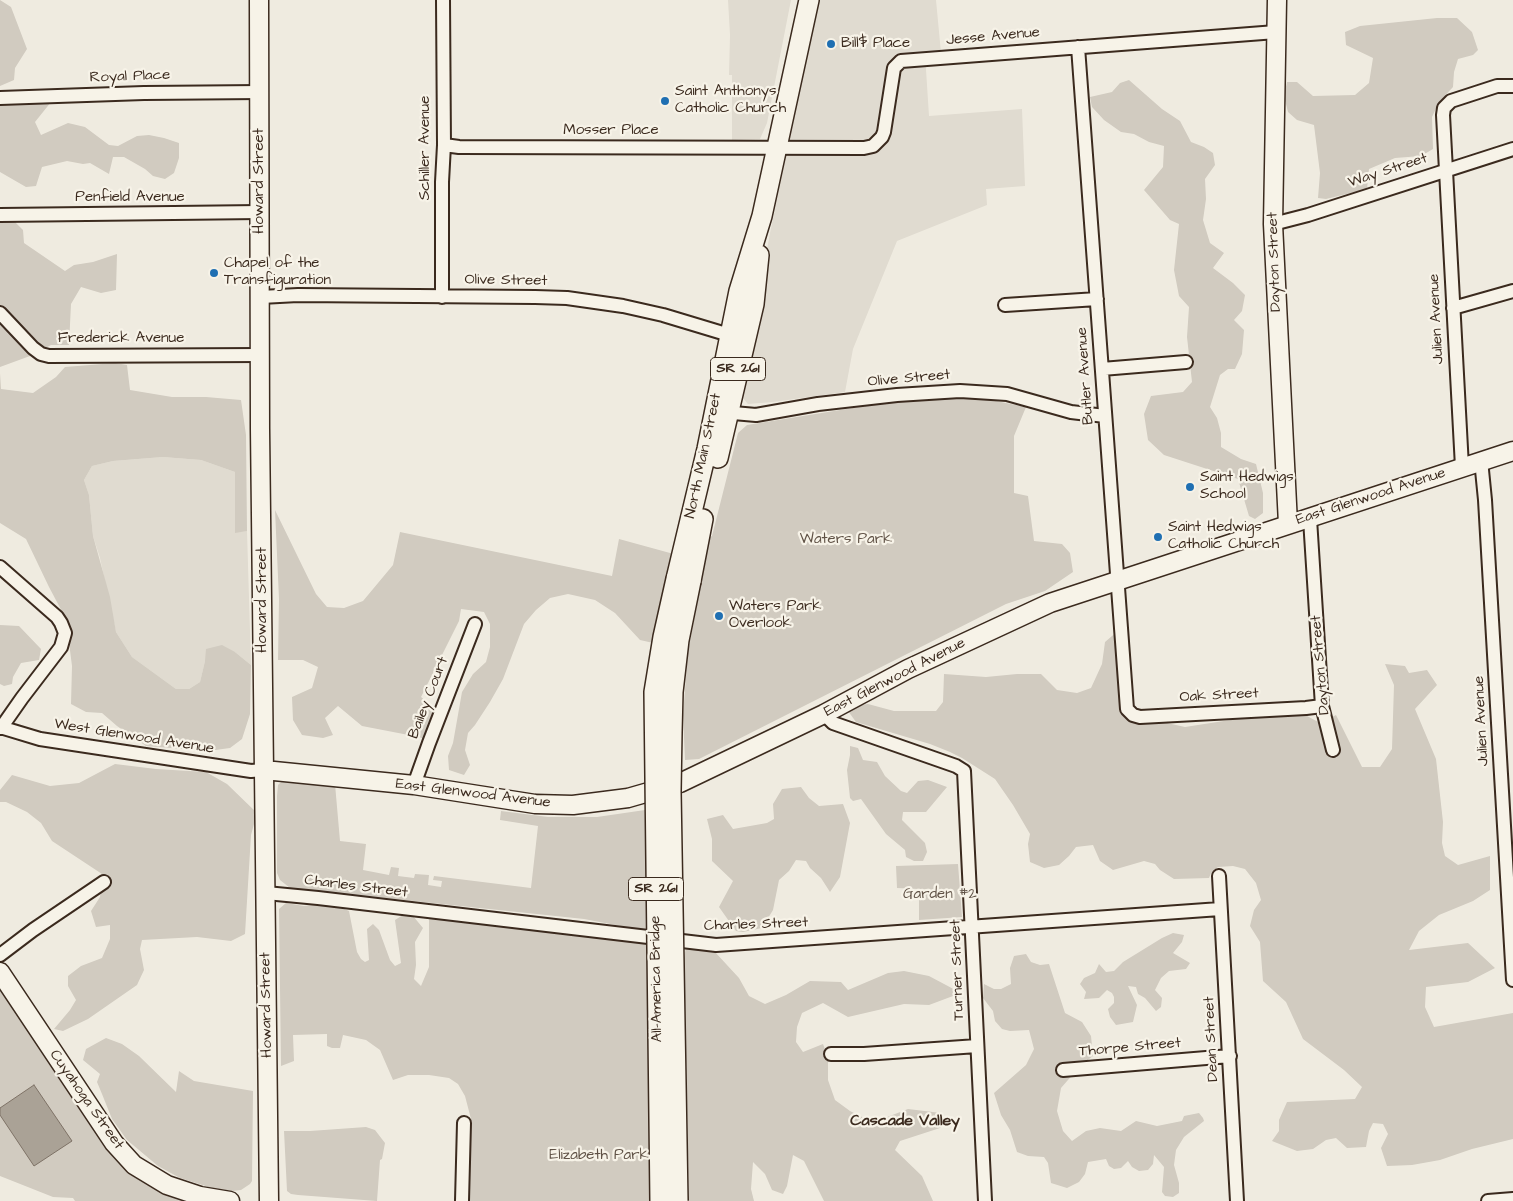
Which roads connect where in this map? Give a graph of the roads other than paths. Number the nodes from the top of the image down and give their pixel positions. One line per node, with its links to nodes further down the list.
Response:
1 (260, 0): 8 (street, Howard Street)
2 (443, 0): 10 (street, Schiller Avenue)
3 (808, 0): 11 (main road, North Main Street / SR 261)
4 (1278, 0): 5 (street, Dayton Street)
5 (1276, 32): 6 (street, Jesse Avenue); 16 (street, Dayton Street)
6 (1078, 47): 11 (street, Jesse Avenue); 20 (street, Butler Avenue)
7 (1513, 86): 13 (street, Julien Avenue)
8 (261, 92): 9 (street, Royal Place); 14 (street, Howard Street)
9 (0, 98)
10 (444, 146): 11 (street, Mosser Place); 19 (street, Schiller Avenue)
11 (777, 148): 24 (main road, North Main Street / SR 261)
12 (1513, 149): 13 (street, Way Street)
13 (1445, 170): 16 (street, Way Street); 22 (street, Julien Avenue)
14 (260, 212): 15 (street, Penfield Avenue); 18 (street, Howard Street)
15 (0, 215)
16 (1273, 224): 34 (street, Dayton Street)
17 (1513, 291): 22 (street)
18 (261, 297): 19 (street, Olive Street); 25 (street, Howard Street)
19 (442, 297): 24 (street, Olive Street)
20 (1097, 299): 21 (street); 27 (street, Butler Avenue)
21 (1005, 305)
22 (1453, 308): 32 (street, Julien Avenue)
23 (0, 313): 25 (street, Frederick Avenue)
24 (738, 337): 29 (main road, North Main Street / SR 261)
25 (260, 355): 44 (street, Howard Street)
26 (1186, 362): 27 (street)
27 (1102, 369): 28 (street, Butler Avenue)
28 (1105, 416): 29 (street, Olive Street); 37 (street, Butler Avenue)
29 (719, 420): 36 (main road, North Main Street / SR 261)
30 (1513, 451): 31 (street, East Glenwood Avenue)
31 (1481, 460): 32 (street, East Glenwood Avenue); 53 (street, Julien Avenue)
32 (1462, 467): 33 (street, East Glenwood Avenue)
33 (1310, 518): 34 (street, East Glenwood Avenue); 40 (street, Dayton Street)
34 (1288, 524): 37 (street, East Glenwood Avenue)
35 (0, 567): 42 (street)
36 (683, 580): 63 (main road, All-America Bridge / SR 261, bridge); 64 (main road, All-America Bridge / SR 261, bridge)
37 (1118, 580): 39 (street, Butler Avenue); 41 (street, East Glenwood Avenue)
38 (475, 624): 45 (street, Bailey Court)
39 (1126, 703): 40 (street, Oak Street)
40 (1322, 706): 43 (street, Dayton Street)
41 (824, 714): 45 (street, East Glenwood Avenue); 50 (street, Turner Street)
42 (1, 728): 44 (street, West Glenwood Avenue)
43 (1333, 750)
44 (264, 770): 45 (street, East Glenwood Avenue); 48 (street, Howard Street)
45 (414, 786)
46 (1219, 876): 49 (street, Dean Street)
47 (104, 882): 51 (street)
48 (266, 894): 50 (street, Charles Street); 61 (street, Howard Street)
49 (1220, 909): 50 (street, Charles Street); 56 (street, Dean Street)
50 (973, 927): 54 (street, Turner Street)
51 (0, 955)
52 (0, 972): 60 (street, Cuyahoga Street)
53 (1513, 980)
54 (978, 1046): 55 (street); 65 (street, Turner Street)
55 (831, 1054)
56 (1230, 1056): 57 (street, Thorpe Street); 66 (street, Dean Street)
57 (1064, 1070)
58 (464, 1123): 62 (street)
59 (1513, 1199): 67 (street)
60 (230, 1201)
61 (269, 1201)
62 (462, 1201)
63 (660, 1201)
64 (678, 1201)
65 (985, 1201)
66 (1237, 1201)
67 (1488, 1201)

